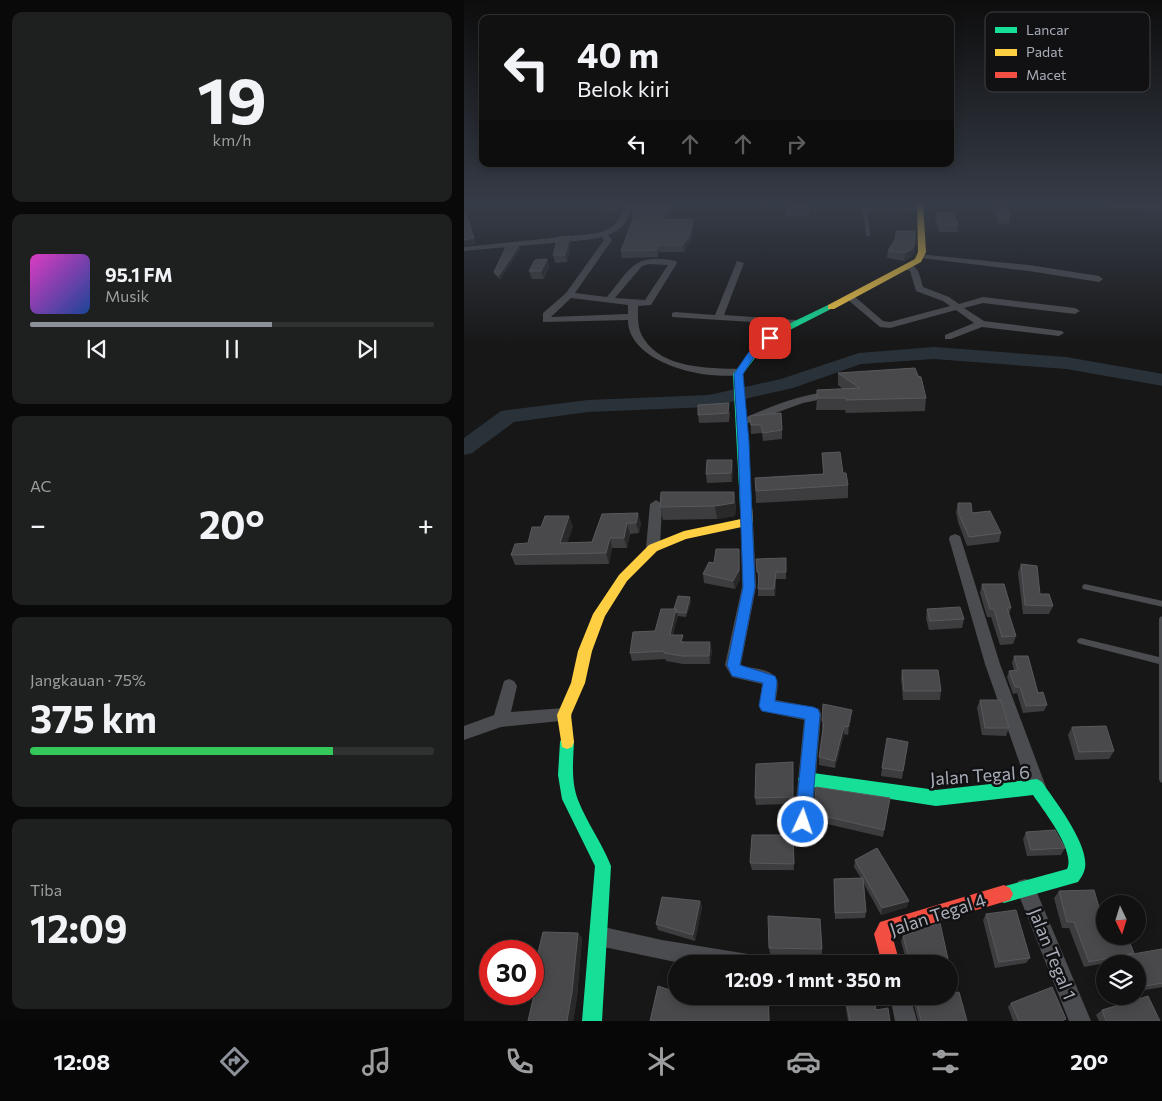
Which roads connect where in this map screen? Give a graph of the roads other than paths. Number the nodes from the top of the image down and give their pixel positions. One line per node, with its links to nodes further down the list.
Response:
1 (600, 251): 7 (street)
2 (921, 251): 3 (street)
3 (921, 256): 5 (street); 6 (street)
4 (740, 263): 15 (street)
5 (908, 266): 8 (street); 11 (street)
6 (1099, 279)
7 (569, 295): 9 (street); 14 (street)
8 (850, 297): 11 (street); 16 (street)
9 (608, 300): 10 (street); 10 (street)
10 (632, 303): 14 (street)
11 (957, 306): 12 (street); 17 (street)
12 (1075, 311)
13 (675, 315): 15 (street)
14 (631, 317): 20 (street)
15 (718, 318): 16 (street)
16 (796, 323): 20 (street)
17 (981, 324): 18 (street); 19 (street)
18 (1059, 333)
19 (948, 337)
20 (740, 372): 22 (street)
21 (838, 394): 22 (street)
22 (741, 423): 24 (street)
23 (656, 504): 26 (street)
24 (747, 522): 26 (street); 36 (street)
25 (955, 539): 38 (street)
26 (653, 548): 33 (street)
27 (1085, 587): 28 (lane)
28 (1162, 604)
29 (1162, 619): 31 (lane)
30 (1081, 641): 31 (lane)
31 (1161, 661): 37 (lane)
32 (509, 686): 34 (street)
33 (564, 715): 34 (street); 41 (street)
34 (501, 720): 35 (street)
35 (464, 733)
36 (806, 779): 38 (street, Jalan Tegal 6); 39 (street)
37 (1162, 779)
38 (1037, 787): 40 (street, Jalan Tegal 6)
39 (803, 822)
40 (1025, 888): 43 (street, Jalan Tegal 4); 47 (street, Jalan Tegal 1)
41 (599, 936): 42 (street); 45 (street)
42 (693, 955)
43 (889, 955)
44 (902, 1005): 46 (street)
45 (592, 1021)
46 (906, 1021)
47 (1080, 1021)

